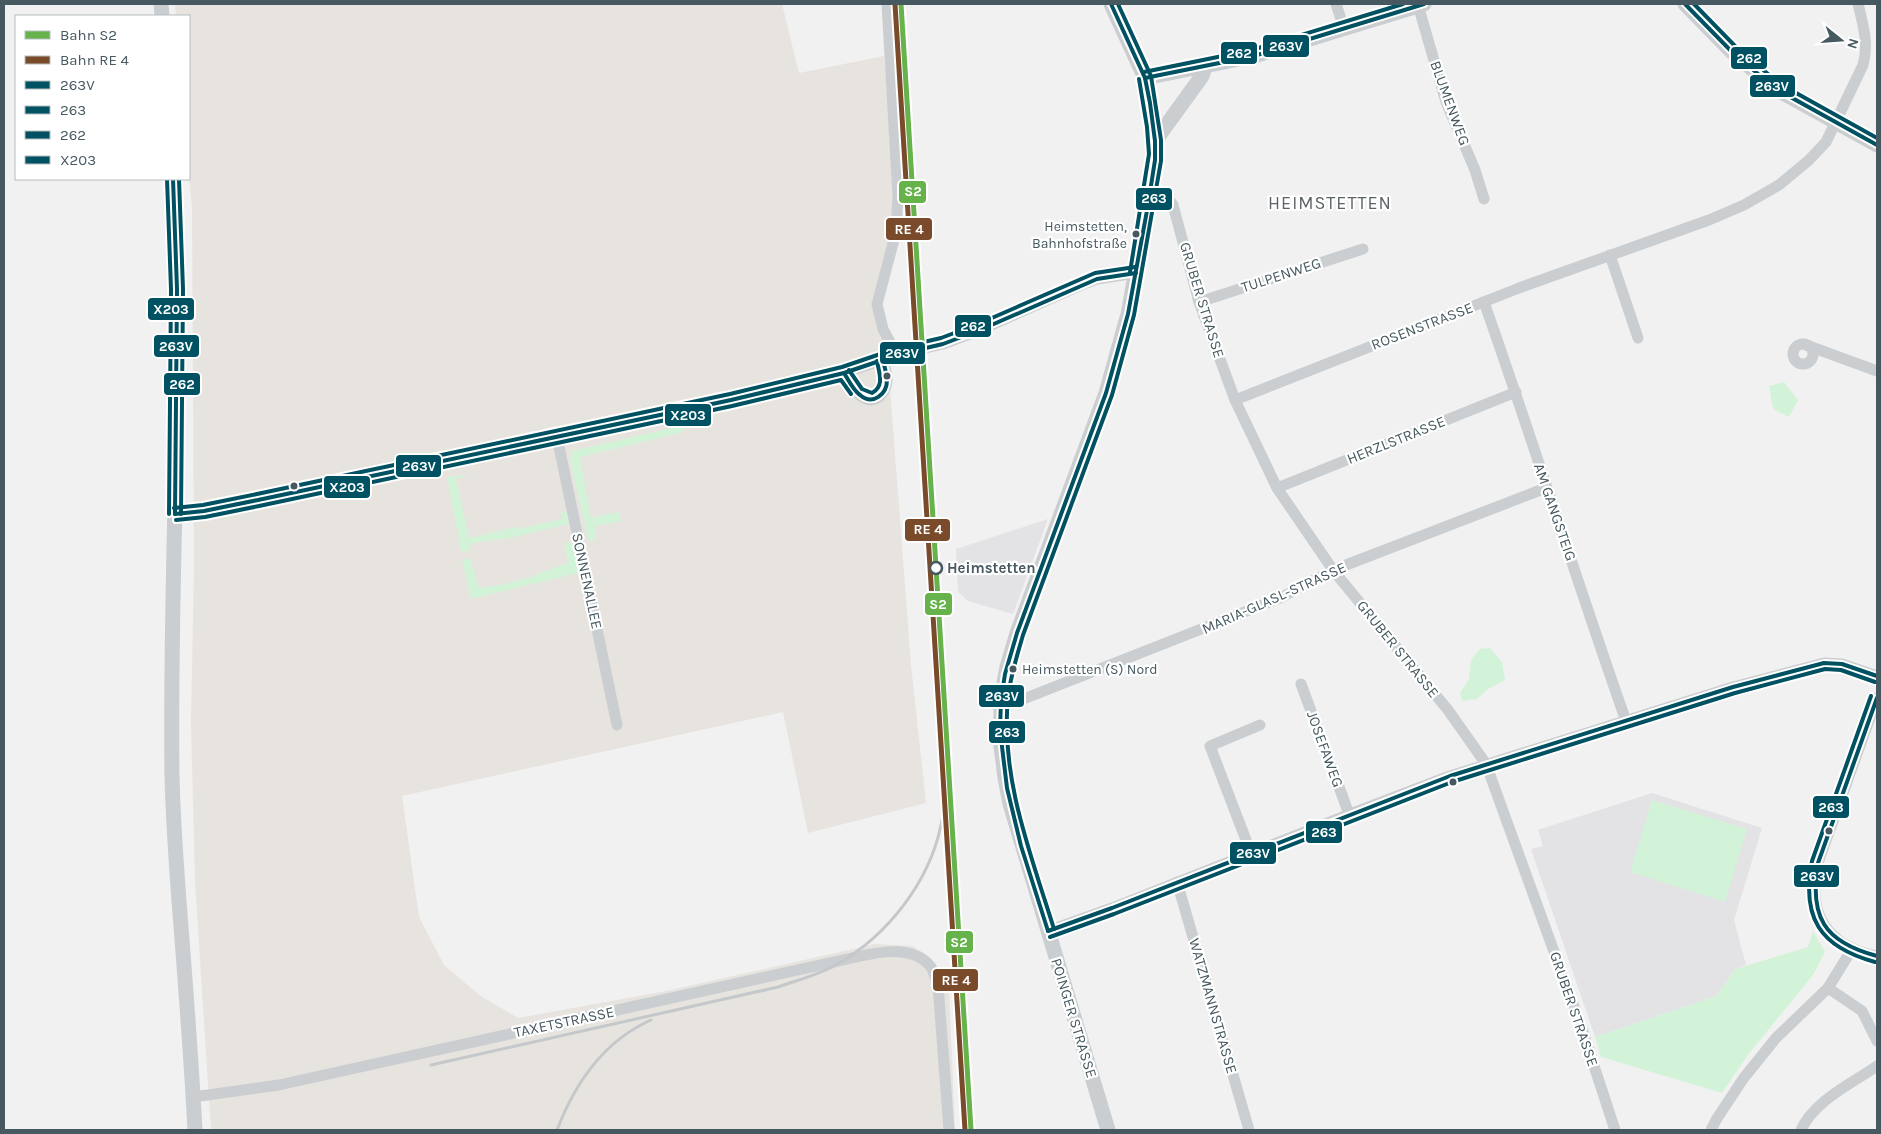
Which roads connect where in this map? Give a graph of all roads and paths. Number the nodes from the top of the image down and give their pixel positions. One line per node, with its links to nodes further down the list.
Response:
1 (887, 4): 23 (street)
2 (1111, 4): 9 (street, POINGER STRASSE)
3 (1336, 4): 7 (street)
4 (1685, 4): 10 (street)
5 (1858, 4): 10 (street, ROSENSTRASSE)
6 (1421, 5): 7 (street); 15 (street, BLUMENWEG)
7 (1344, 28): 8 (street)
8 (1205, 67): 9 (street); 11 (street)
9 (1145, 78): 11 (street, POINGER STRASSE)
10 (1835, 123): 12 (street); 17 (street, ROSENSTRASSE)
11 (1155, 141): 14 (street, POINGER STRASSE)
12 (1877, 145)
13 (172, 180): 32 (street)
14 (1150, 190): 18 (street, POINGER STRASSE); 19 (street, GRUBER STRASSE)
15 (1484, 199)
16 (1363, 248): 19 (street, TULPENWEG)
17 (1610, 255): 20 (street, ROSENSTRASSE); 21 (street)
18 (1136, 273): 23 (street); 37 (street, POINGER STRASSE)
19 (1199, 302): 28 (street, GRUBER STRASSE)
20 (1484, 302): 27 (street, AM GANGSTEIG); 28 (street, ROSENSTRASSE)
21 (1638, 338)
22 (1806, 345): 25 (street)
23 (900, 354): 24 (street)
24 (883, 360): 26 (street); 26 (street)
25 (1877, 371)
26 (844, 373): 29 (street)
27 (1516, 392): 30 (street, HERZLSTRASSE); 31 (street, AM GANGSTEIG)
28 (1235, 400): 30 (street, GRUBER STRASSE)
29 (557, 437): 32 (street); 39 (street, SONNENALLEE)
30 (1277, 488): 33 (street, GRUBER STRASSE)
31 (1546, 488): 33 (street, MARIA-GLASL-STRASSE); 38 (street, AM GANGSTEIG)
32 (175, 514): 51 (street)
33 (1333, 570): 37 (street, MARIA-GLASL-STRASSE); 41 (street, GRUBER STRASSE)
34 (1877, 676): 38 (street)
35 (1301, 684): 42 (street, JOSEFAWEG)
36 (1877, 698): 46 (street)
37 (1001, 699): 45 (street, POINGER STRASSE)
38 (1626, 721): 41 (street)
39 (617, 725)
40 (1260, 725): 43 (street)
41 (1486, 764): 42 (street); 56 (street, GRUBER STRASSE)
42 (1349, 814): 43 (street)
43 (1251, 853): 44 (street)
44 (1177, 882): 45 (street); 55 (street, WATZMANNSTRASSE)
45 (1048, 931): 54 (street, POINGER STRASSE)
46 (1852, 948): 47 (street); 48 (street)
47 (1877, 956)
48 (1828, 988): 49 (street); 57 (street)
49 (1877, 1041)
50 (1877, 1066): 58 (street)
51 (193, 1098): 52 (street); 53 (street, TAXETSTRASSE)
52 (195, 1130)
53 (948, 1130)
54 (1108, 1130)
55 (1248, 1130)
56 (1615, 1130)
57 (1711, 1130)
58 (1801, 1130)

